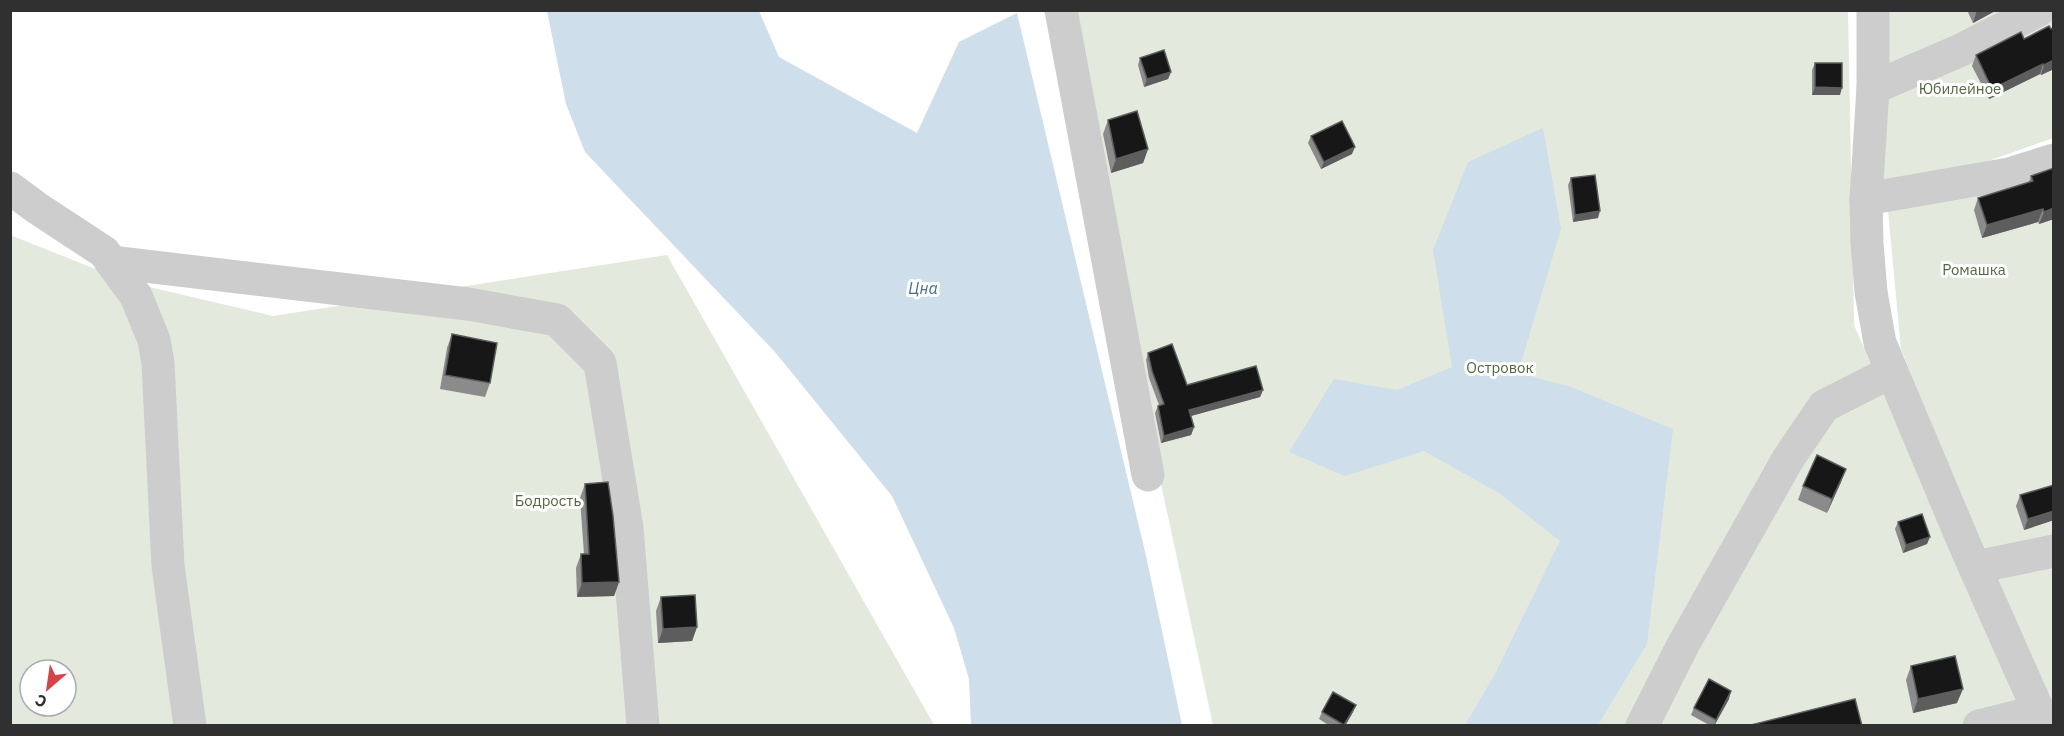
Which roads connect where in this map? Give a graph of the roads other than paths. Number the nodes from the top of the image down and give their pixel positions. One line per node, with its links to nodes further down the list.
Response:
1 (1060, 10): 10 (street)
2 (1873, 10): 4 (street)
3 (2039, 10): 4 (street)
4 (1872, 88): 7 (street)
5 (2054, 160): 7 (street)
6 (10, 188): 8 (street)
7 (1866, 199): 9 (street)
8 (111, 262): 14 (street); 15 (street)
9 (1891, 372): 12 (street); 16 (street)
10 (1148, 475)
11 (2054, 551): 12 (street)
12 (1976, 567): 13 (street)
13 (2042, 718): 17 (street)
14 (190, 726)
15 (643, 726)
16 (1642, 726)
17 (1979, 726)

